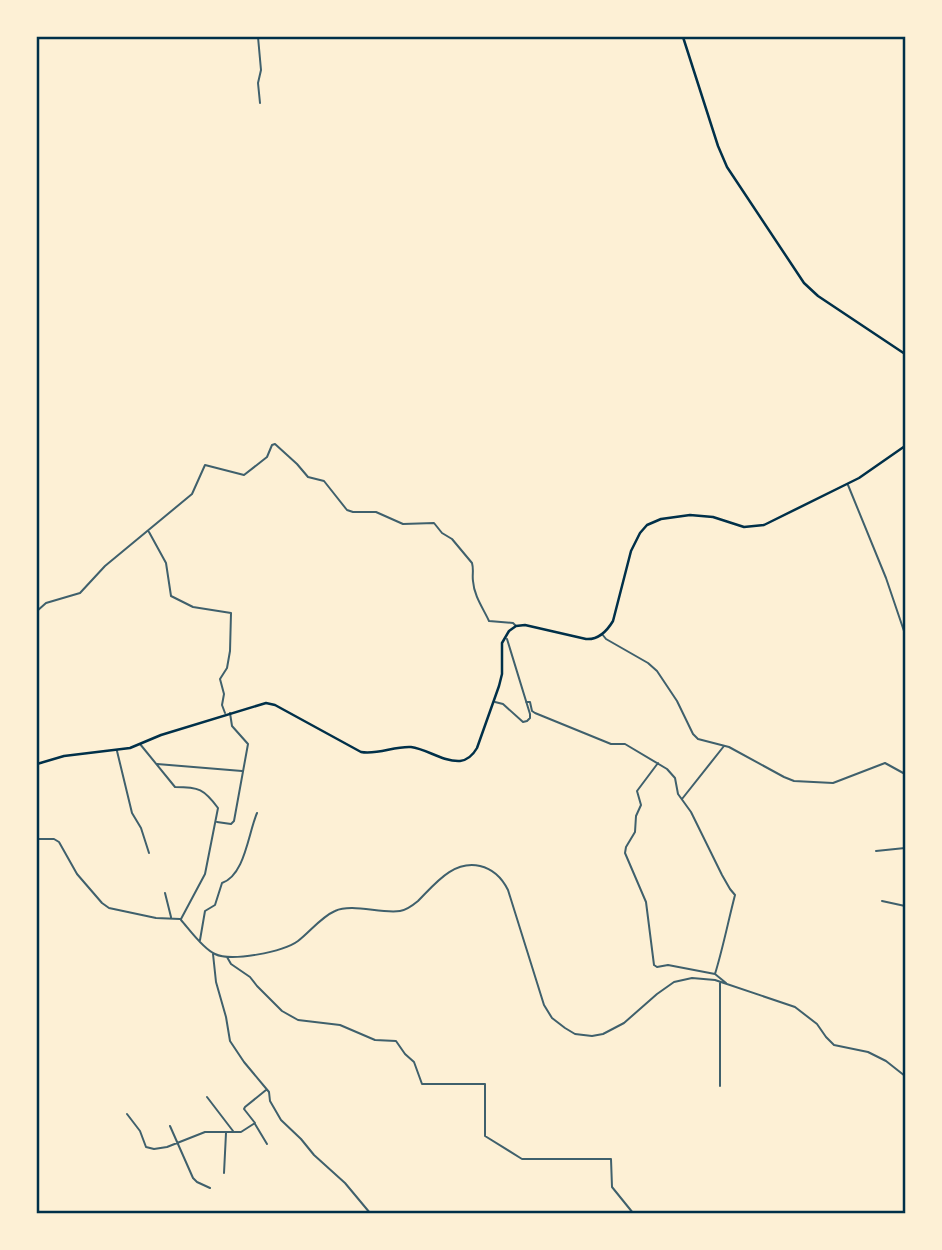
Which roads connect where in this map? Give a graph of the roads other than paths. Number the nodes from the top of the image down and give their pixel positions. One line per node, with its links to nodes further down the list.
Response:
1 (258, 37): 3 (street)
2 (683, 37): 4 (main road)
3 (260, 103)
4 (905, 354)
5 (905, 446): 6 (main road)
6 (847, 484): 12 (main road); 13 (street)
7 (148, 531): 8 (street); 9 (street); 17 (street)
8 (37, 611)
9 (503, 623): 10 (street); 11 (street)
10 (516, 626): 11 (main road); 12 (main road)
11 (509, 631): 15 (main road)
12 (602, 634): 19 (street)
13 (905, 634)
14 (507, 639): 16 (street)
15 (494, 702): 16 (street); 17 (main road)
16 (526, 702): 21 (street)
17 (228, 713): 18 (main road); 24 (street)
18 (140, 744): 20 (main road); 23 (street)
19 (724, 746): 25 (street); 26 (street)
20 (117, 750): 22 (main road); 32 (street)
21 (658, 763): 26 (street); 41 (street)
22 (37, 764)
23 (156, 764): 24 (street); 28 (street)
24 (243, 771): 28 (street)
25 (905, 774)
26 (682, 800): 41 (street)
27 (257, 813): 38 (street)
28 (216, 822): 37 (street)
29 (37, 839): 36 (street)
30 (905, 848): 31 (street)
31 (876, 852)
32 (149, 853)
33 (165, 893): 36 (street)
34 (882, 901): 35 (street)
35 (905, 906)
36 (171, 918): 37 (street)
37 (181, 920): 38 (street)
38 (200, 941): 39 (street)
39 (213, 953): 40 (street); 46 (street)
40 (226, 956): 42 (street); 58 (street)
41 (715, 974): 43 (street)
42 (720, 983): 43 (street); 45 (street)
43 (727, 984): 44 (street)
44 (905, 1076)
45 (720, 1086)
46 (267, 1090): 49 (street); 57 (street)
47 (207, 1097): 52 (street)
48 (127, 1114): 53 (street)
49 (255, 1123): 52 (street); 54 (street)
50 (170, 1126): 53 (street)
51 (226, 1132): 52 (street); 53 (street); 55 (street)
52 (234, 1132)
53 (177, 1144): 56 (street)
54 (267, 1144)
55 (225, 1173)
56 (210, 1188)
57 (370, 1213)
58 (633, 1213)

